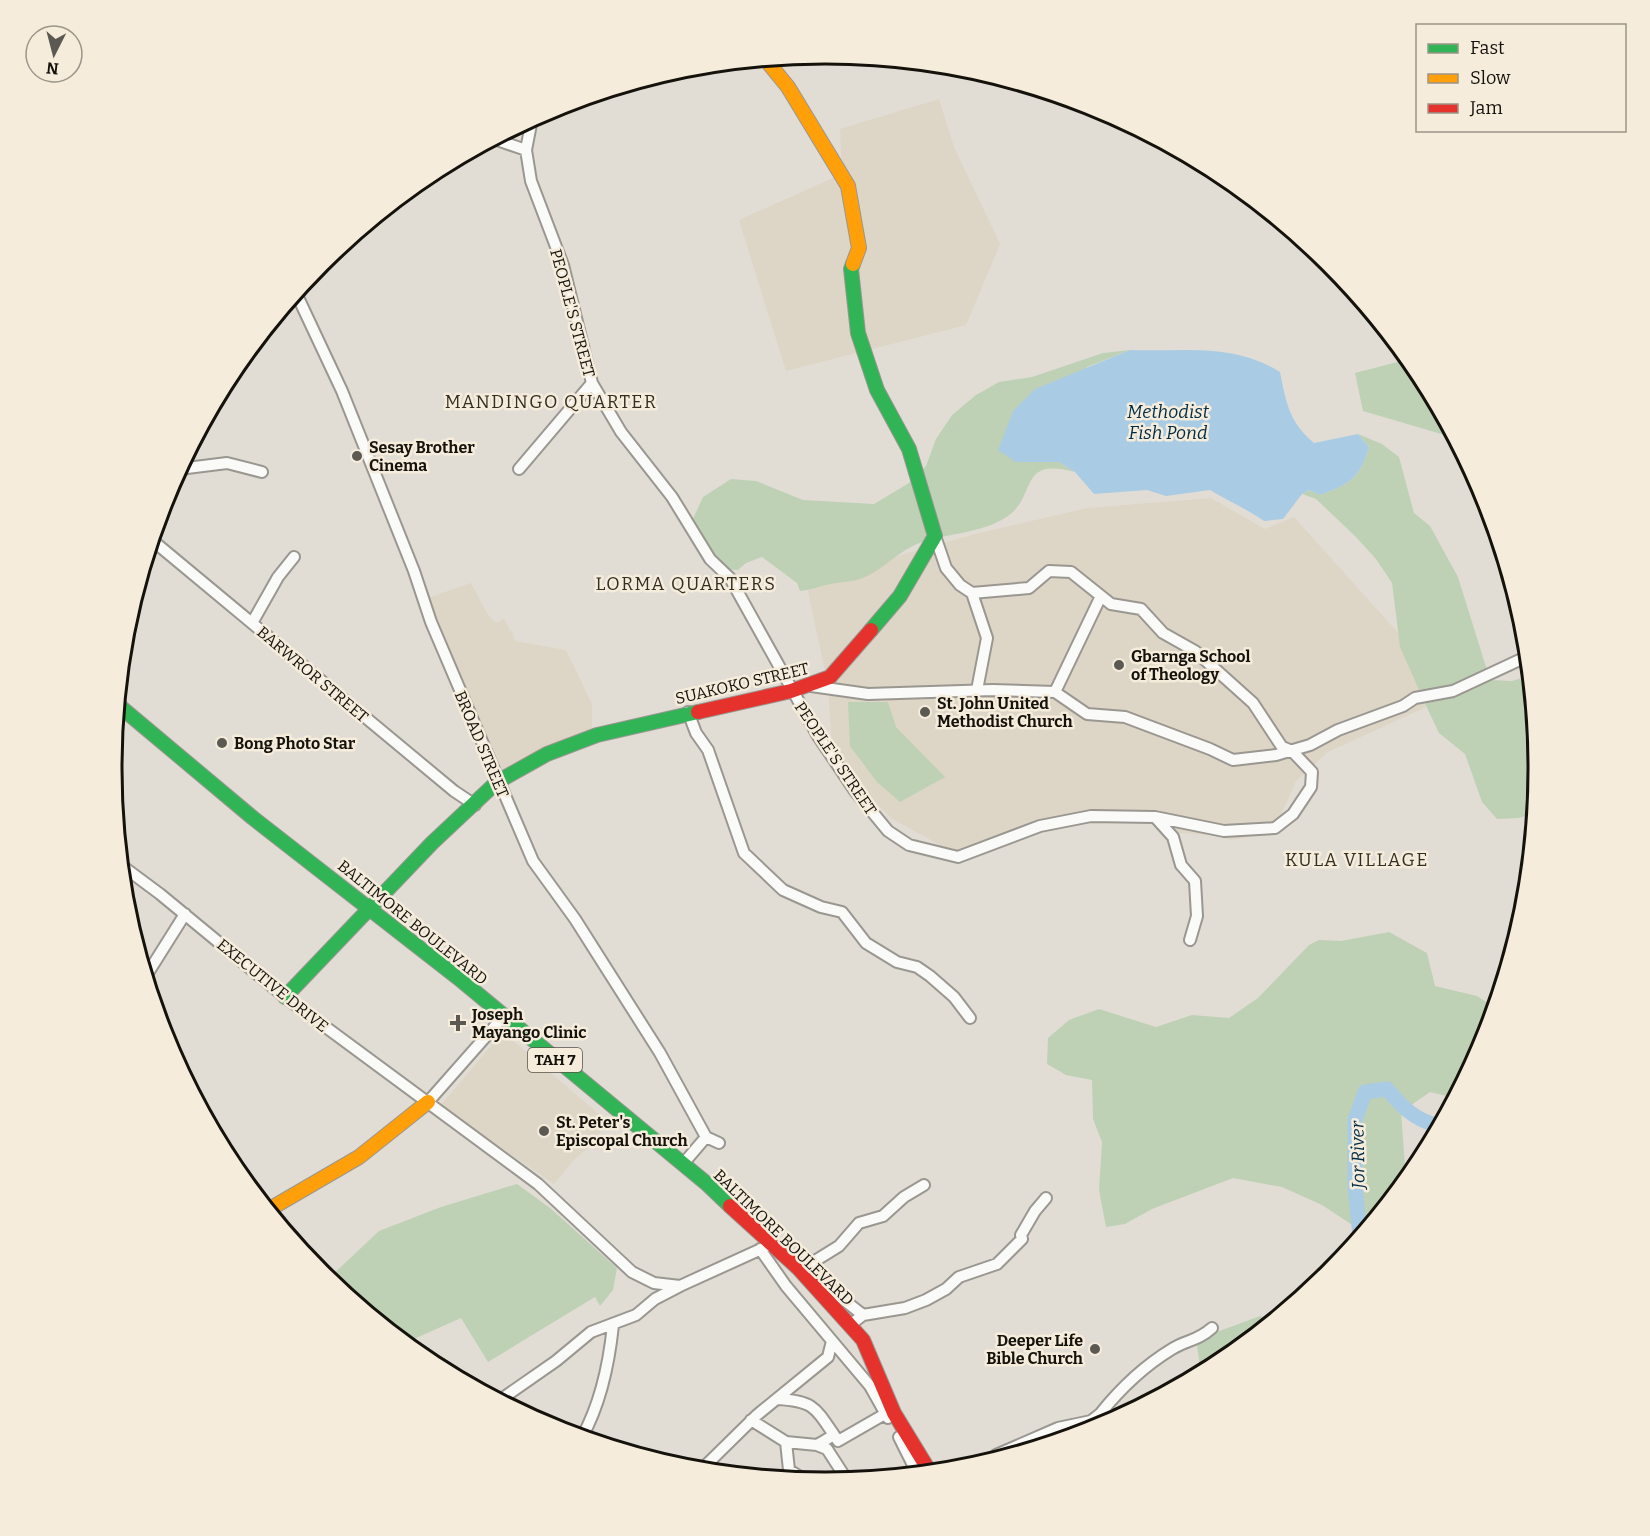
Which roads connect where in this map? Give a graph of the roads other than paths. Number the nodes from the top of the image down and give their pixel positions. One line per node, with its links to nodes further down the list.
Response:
1 (772, 67): 10 (main road)
2 (530, 130): 4 (street, PEOPLE'S STREET)
3 (504, 142): 4 (street)
4 (526, 150): 6 (street, PEOPLE'S STREET)
5 (299, 300): 24 (street, BROAD STREET)
6 (592, 383): 8 (street); 19 (street, PEOPLE'S STREET)
7 (189, 468): 9 (street)
8 (519, 469)
9 (262, 472)
10 (934, 536): 13 (street); 17 (main road, SUAKOKO STREET)
11 (158, 545): 15 (street, BARWROR STREET)
12 (294, 557): 15 (street)
13 (972, 593): 14 (street, PEOPLE'S STREET); 18 (street)
14 (1101, 596): 20 (street); 23 (street, PEOPLE'S STREET)
15 (252, 623): 25 (street, BARWROR STREET)
16 (1520, 660): 23 (street)
17 (811, 686): 18 (street); 19 (main road, SUAKOKO STREET)
18 (977, 690): 20 (street)
19 (791, 691): 22 (main road, SUAKOKO STREET); 26 (street, PEOPLE'S STREET)
20 (1055, 692): 23 (street)
21 (124, 710): 28 (main road, BALTIMORE BOULEVARD / TAH 7)
22 (688, 712): 24 (main road, SUAKOKO STREET); 34 (street)
23 (1292, 751): 26 (street, PEOPLE'S STREET)
24 (497, 782): 25 (main road, SUAKOKO STREET); 36 (street, BROAD STREET)
25 (475, 805): 28 (main road, SUAKOKO STREET)
26 (1155, 817): 30 (street)
27 (131, 879): 29 (street, EXECUTIVE DRIVE)
28 (371, 909): 32 (main road, SUAKOKO STREET); 33 (main road, BALTIMORE BOULEVARD / TAH 7)
29 (185, 914): 31 (street); 32 (street, EXECUTIVE DRIVE)
30 (1190, 940)
31 (151, 968)
32 (285, 997): 35 (street, EXECUTIVE DRIVE)
33 (503, 1017): 35 (street); 38 (main road, BALTIMORE BOULEVARD / TAH 7)
34 (970, 1018)
35 (428, 1102): 41 (main road); 43 (street, EXECUTIVE DRIVE)
36 (706, 1137): 37 (street); 38 (street)
37 (718, 1143)
38 (683, 1164): 42 (main road, BALTIMORE BOULEVARD / TAH 7)
39 (924, 1185): 44 (street)
40 (1047, 1197): 44 (street)
41 (274, 1205)
42 (765, 1247): 43 (street); 46 (main road, BALTIMORE BOULEVARD / TAH 7); 48 (street)
43 (680, 1286): 45 (street)
44 (863, 1315): 46 (street)
45 (612, 1325): 49 (street); 56 (street)
46 (850, 1325): 62 (main road, BALTIMORE BOULEVARD / TAH 7)
47 (1212, 1328): 52 (street)
48 (832, 1341): 50 (street); 51 (street)
49 (507, 1395)
50 (778, 1399): 54 (street); 57 (street)
51 (885, 1414): 57 (street); 63 (street)
52 (1100, 1414): 53 (street)
53 (1096, 1417)
54 (751, 1420): 59 (street); 61 (street)
55 (1079, 1423): 58 (street)
56 (586, 1429)
57 (834, 1435): 60 (street)
58 (1034, 1439)
59 (786, 1442): 60 (street); 64 (street)
60 (817, 1445): 65 (street)
61 (710, 1461)
62 (925, 1464)
63 (913, 1465)
64 (788, 1470)
65 (841, 1471)

